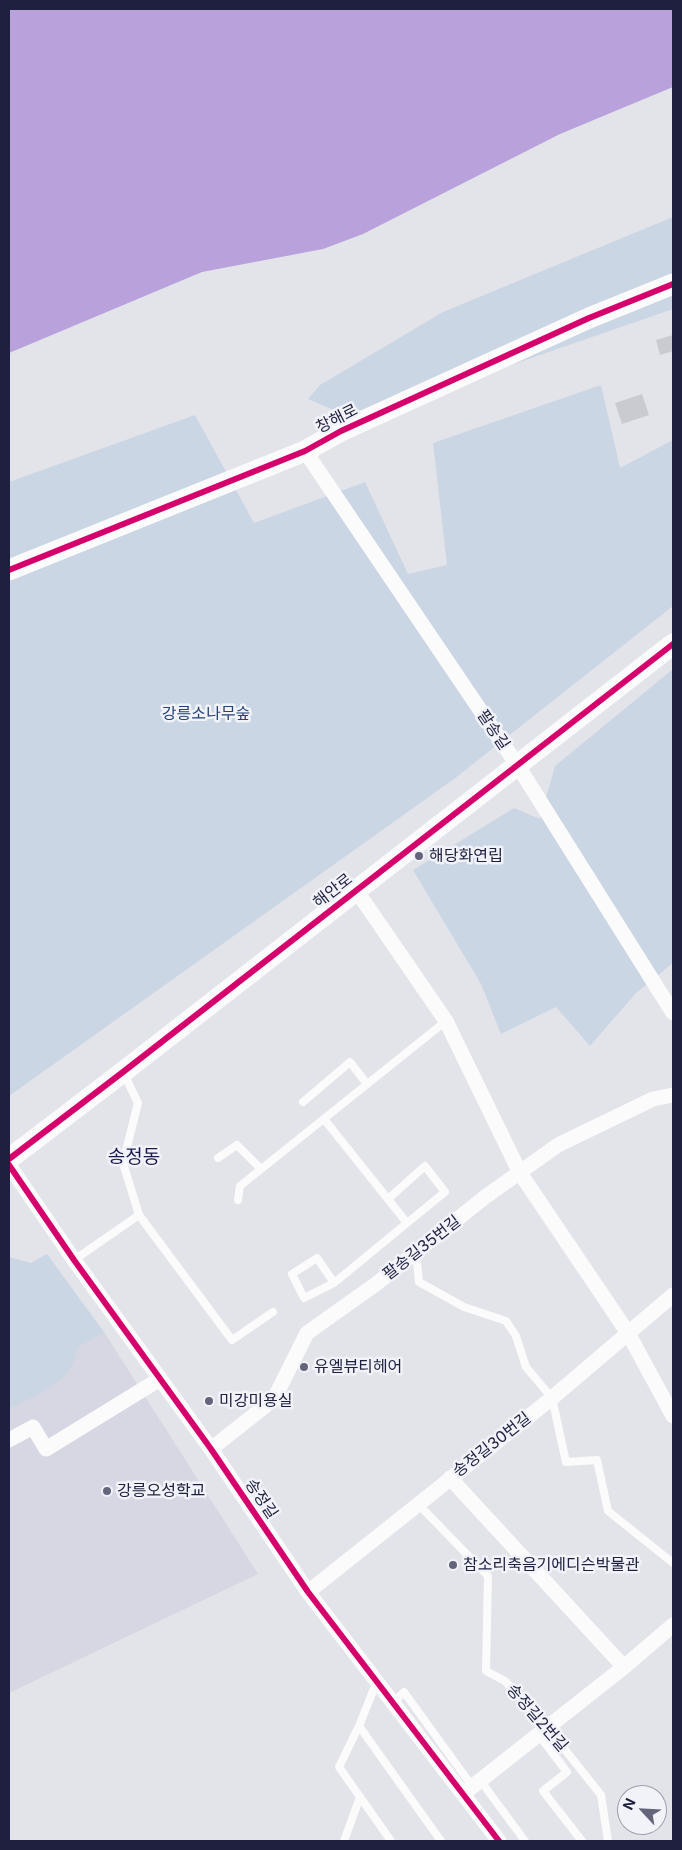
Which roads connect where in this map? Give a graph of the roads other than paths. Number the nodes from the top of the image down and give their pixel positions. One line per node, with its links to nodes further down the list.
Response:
1 (673, 284): 2 (street, 창해로)
2 (305, 451): 3 (street, 창해로); 5 (street, 팔송길)
3 (9, 570)
4 (673, 644): 5 (street, 해안로)
5 (518, 766): 6 (street, 해안로); 7 (street, 팔송길)
6 (356, 890): 8 (street); 9 (street, 해안로)
7 (673, 1013)
8 (446, 1021): 10 (lane); 18 (street)
9 (123, 1072): 15 (street, 해안로); 21 (lane)
10 (367, 1084): 12 (lane); 13 (lane)
11 (673, 1094): 18 (street, 팔송길35번길)
12 (303, 1102)
13 (324, 1119): 17 (lane); 19 (lane)
14 (218, 1158): 17 (lane)
15 (9, 1159)
16 (9, 1165): 24 (street, 송정길)
17 (261, 1170): 20 (lane)
18 (520, 1173): 23 (street, 팔송길35번길); 28 (street)
19 (388, 1199): 22 (lane); 22 (lane)
20 (238, 1200)
21 (139, 1215): 24 (lane); 27 (lane)
22 (407, 1222): 25 (lane)
23 (416, 1252): 30 (lane); 33 (street, 팔송길35번길)
24 (74, 1260): 29 (street, 송정길)
25 (334, 1283): 25 (lane)
26 (673, 1295): 28 (street, 송정길30번길)
27 (273, 1312)
28 (628, 1333): 30 (street, 송정길30번길); 31 (street)
29 (160, 1379): 32 (street); 33 (street, 송정길)
30 (552, 1398): 34 (street, 송정길30번길); 36 (lane)
31 (673, 1416)
32 (9, 1440)
33 (210, 1449): 37 (street, 송정길)
34 (450, 1478): 35 (street, 송정길30번길); 39 (street)
35 (418, 1504): 37 (street, 송정길30번길); 42 (lane, 송정길2번길)
36 (673, 1563)
37 (308, 1592): 40 (street, 송정길)
38 (673, 1625): 39 (street)
39 (624, 1668): 42 (street)
40 (377, 1681): 41 (lane); 43 (street, 송정길)
41 (359, 1726): 44 (lane); 47 (lane)
42 (543, 1731): 43 (street); 50 (lane); 51 (lane, 송정길2번길)
43 (472, 1787): 48 (street, 송정길); 49 (lane)
44 (360, 1797): 45 (lane); 46 (lane)
45 (344, 1841)
46 (391, 1841)
47 (441, 1841)
48 (499, 1841)
49 (526, 1841)
50 (582, 1841)
51 (608, 1841)

